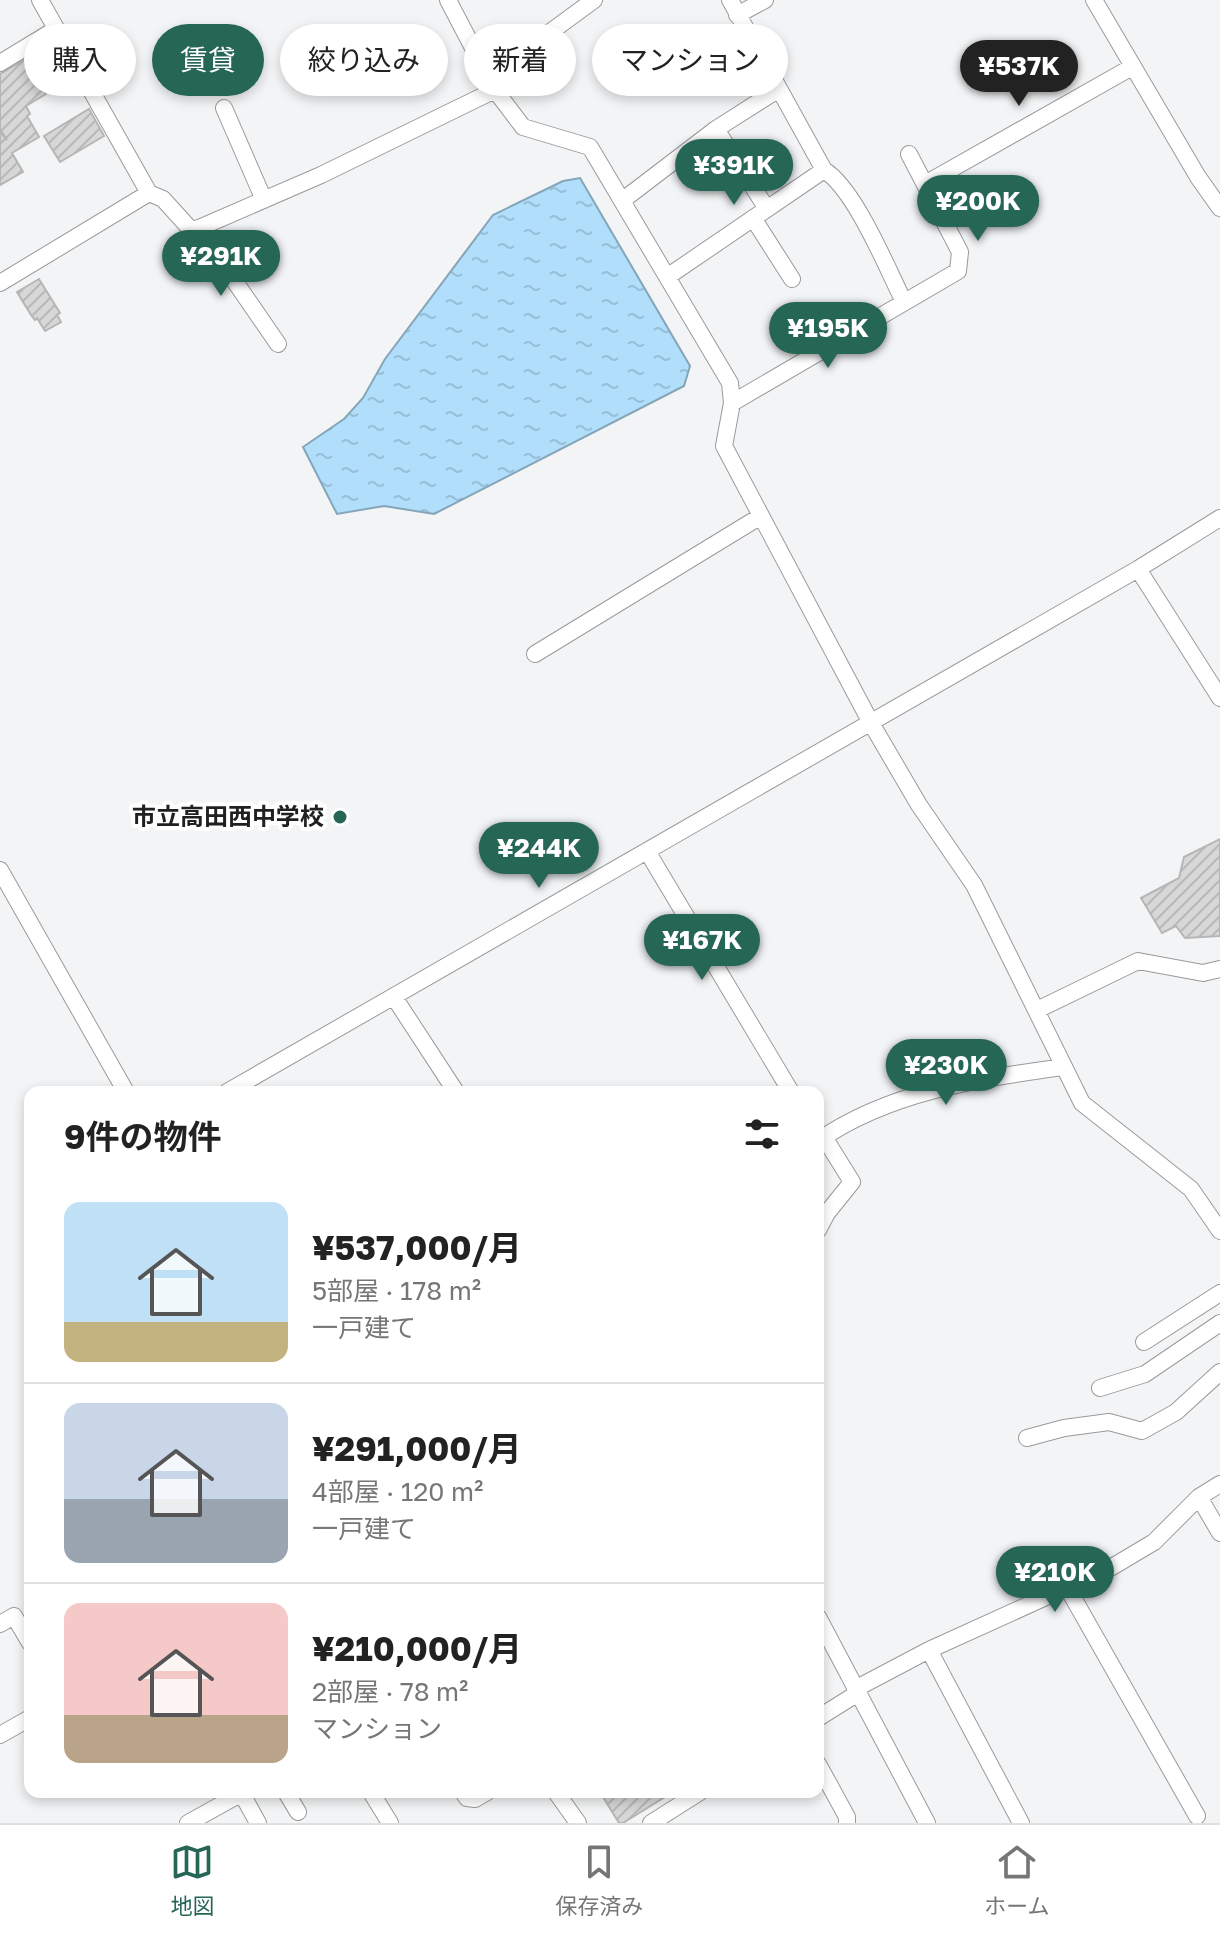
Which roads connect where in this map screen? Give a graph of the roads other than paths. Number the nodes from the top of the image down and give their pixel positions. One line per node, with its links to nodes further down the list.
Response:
1 (40, 0): 7 (street)
2 (448, 0): 9 (street)
3 (594, 0): 8 (street)
4 (765, 0): 6 (street)
5 (1094, 0): 12 (street)
6 (733, 7)
7 (53, 24)
8 (561, 24)
9 (464, 31)
10 (24, 48): 11 (street)
11 (0, 63)
12 (1132, 67): 22 (street); 26 (street)
13 (94, 96): 23 (street)
14 (483, 96): 24 (street)
15 (500, 96): 25 (street)
16 (768, 96): 19 (street)
17 (783, 96): 21 (street)
18 (224, 108): 24 (street)
19 (716, 129): 25 (street); 27 (street)
20 (909, 154): 22 (street)
21 (824, 170): 27 (street); 32 (street)
22 (925, 184): 32 (street)
23 (149, 193): 28 (street); 31 (street)
24 (264, 200): 28 (street)
25 (623, 200): 29 (street)
26 (1220, 208)
27 (760, 214): 29 (street); 30 (street)
28 (198, 228): 33 (street)
29 (667, 277): 34 (street)
30 (792, 279)
31 (0, 283)
32 (904, 302): 34 (street)
33 (278, 344)
34 (732, 403): 35 (street)
35 (761, 516): 38 (street); 40 (street)
36 (1220, 518): 37 (street)
37 (1138, 569): 39 (street); 40 (street)
38 (535, 654)
39 (1220, 698)
40 (871, 723): 41 (street); 45 (street)
41 (647, 851): 44 (street); 50 (street)
42 (0, 870): 47 (street)
43 (1220, 969): 45 (street)
44 (394, 997): 48 (street); 49 (street)
45 (1037, 1010): 46 (street)
46 (1063, 1067): 51 (street); 54 (street)
47 (123, 1086)
48 (238, 1086)
49 (452, 1086)
50 (787, 1086)
51 (824, 1137)
52 (824, 1144): 53 (street)
53 (824, 1219)
54 (1220, 1231)
55 (1220, 1293): 57 (street)
56 (1220, 1323): 59 (street)
57 (1144, 1342)
58 (1220, 1372): 60 (street)
59 (1100, 1388)
60 (1027, 1438)
61 (1220, 1484): 62 (street)
62 (1199, 1497): 63 (street); 64 (street)
63 (1220, 1533)
64 (1067, 1587): 68 (street); 81 (street)
65 (0, 1624): 67 (street)
66 (824, 1629): 69 (street)
67 (24, 1633)
68 (929, 1650): 69 (street); 89 (street)
69 (856, 1691): 70 (street); 88 (street)
70 (824, 1714)
71 (24, 1721): 72 (street)
72 (0, 1735)
73 (824, 1775): 87 (street)
74 (234, 1798): 82 (street)
75 (246, 1798): 83 (street)
76 (290, 1798): 80 (street)
77 (375, 1798): 84 (street)
78 (560, 1798): 85 (street)
79 (691, 1798): 86 (street)
80 (298, 1812)
81 (1197, 1816)
82 (188, 1823)
83 (258, 1823)
84 (390, 1823)
85 (578, 1823)
86 (651, 1823)
87 (847, 1823)
88 (927, 1823)
89 (1021, 1823)

